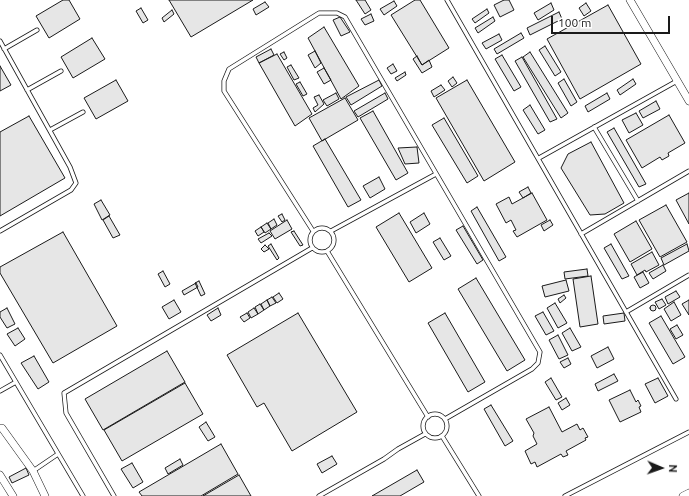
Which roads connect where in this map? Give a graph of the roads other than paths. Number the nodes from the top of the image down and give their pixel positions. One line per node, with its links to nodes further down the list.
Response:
1 (447, 0): 13 (lane)
2 (630, 0): 7 (street)
3 (37, 30): 5 (lane)
4 (0, 41): 5 (lane)
5 (4, 49): 8 (lane)
6 (61, 71): 8 (lane)
7 (677, 81): 9 (street); 11 (lane)
8 (27, 90): 12 (lane)
9 (689, 99)
10 (83, 112): 12 (lane)
11 (594, 127): 13 (lane); 16 (lane)
12 (50, 130): 17 (lane)
13 (538, 158): 20 (lane)
14 (689, 172): 16 (lane)
15 (436, 174): 18 (lane); 19 (lane); 30 (lane)
16 (638, 201): 20 (lane)
17 (0, 230)
18 (313, 231): 19 (lane); 21 (lane)
19 (331, 231): 22 (lane)
20 (581, 234): 24 (lane)
21 (312, 248): 22 (lane); 42 (lane)
22 (327, 252): 29 (lane)
23 (689, 275): 24 (lane)
24 (626, 312): 28 (lane)
25 (0, 355): 26 (lane)
26 (16, 382): 27 (lane); 35 (lane)
27 (0, 392)
28 (676, 399)
29 (428, 417): 30 (lane); 33 (lane)
30 (445, 419): 34 (lane)
31 (0, 428): 36 (street)
32 (689, 432): 45 (lane)
33 (426, 434): 34 (lane); 43 (lane)
34 (442, 436): 44 (lane)
35 (58, 454): 36 (lane); 41 (lane)
36 (33, 471): 40 (street)
37 (0, 475): 39 (street)
38 (689, 493): 46 (street)
39 (13, 496)
40 (45, 496)
41 (83, 496)
42 (114, 496)
43 (319, 496)
44 (479, 496)
45 (565, 496)
46 (683, 496)

